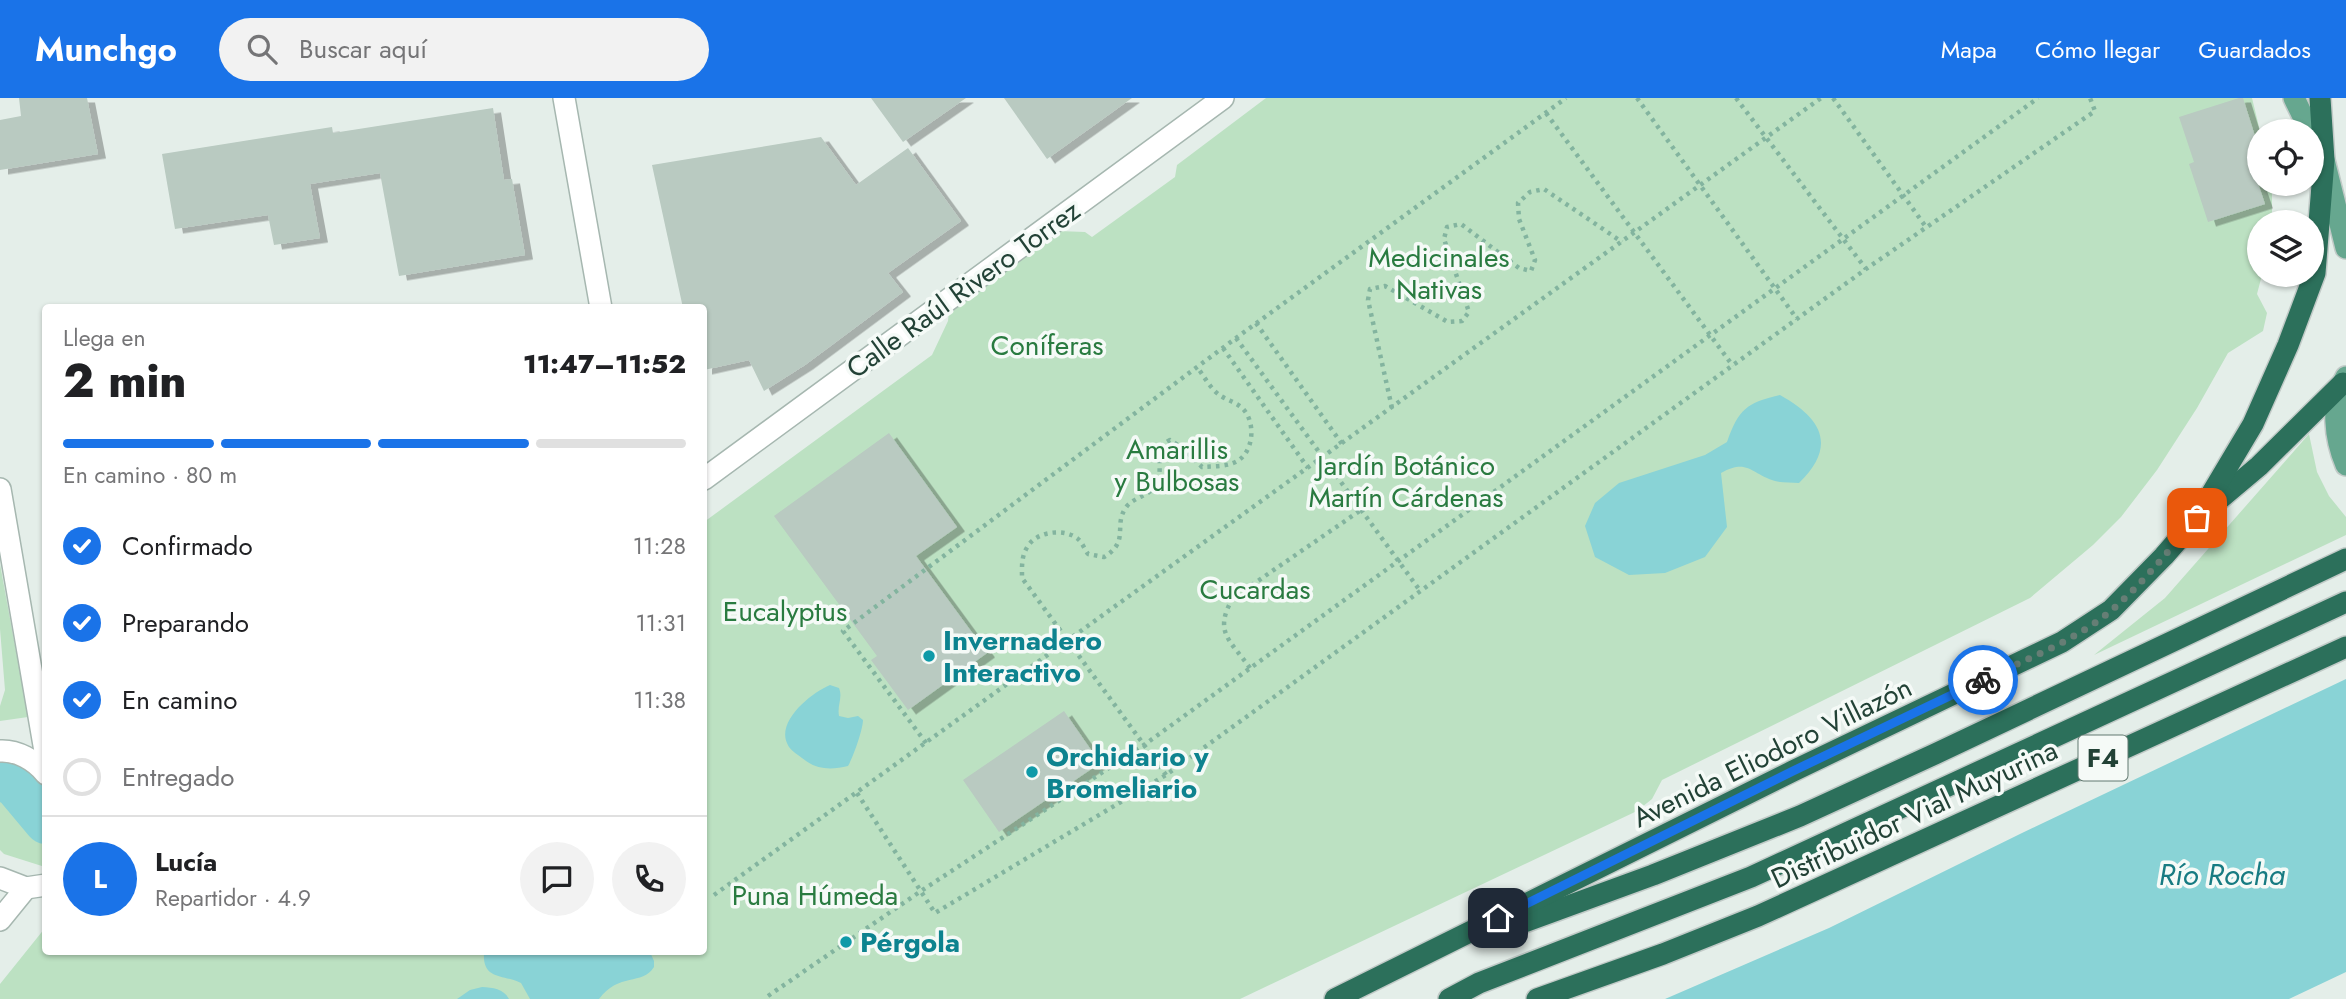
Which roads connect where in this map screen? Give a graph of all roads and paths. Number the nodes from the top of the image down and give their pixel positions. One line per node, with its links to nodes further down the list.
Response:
1 (564, 98): 27 (street)
2 (1223, 98): 41 (street, Calle Raúl Rivero Torrez)
3 (1566, 98): 12 (path)
4 (1637, 98): 17 (path)
5 (1736, 98): 15 (path)
6 (1821, 98): 15 (path)
7 (1833, 98): 18 (path)
8 (2038, 98): 18 (path)
9 (2090, 98): 20 (path)
10 (2294, 98): 13 (main road)
11 (2320, 98): 14 (highway, Avenida Eliodoro Villazón)
12 (1546, 113): 21 (path); 29 (path)
13 (2304, 119)
14 (2321, 119)
15 (1767, 138): 17 (path); 22 (path)
16 (2324, 164): 24 (main road)
17 (1700, 185): 21 (path); 26 (path)
18 (1903, 196): 20 (path); 22 (path)
19 (2320, 196): 44 (highway, Avenida Eliodoro Villazón)
20 (1926, 227): 25 (path)
21 (1634, 233): 23 (path); 30 (path)
22 (1843, 239): 25 (path); 26 (path)
23 (1622, 242): 36 (path); 36 (path)
24 (2346, 248)
25 (1866, 269): 28 (path)
26 (1775, 289): 28 (path); 30 (path)
27 (600, 304)
28 (1797, 319): 33 (path)
29 (1256, 323): 31 (path); 37 (path)
30 (1710, 336): 33 (path); 46 (path)
31 (1236, 338): 32 (path); 38 (path)
32 (1223, 348): 34 (path); 40 (path)
33 (1732, 366): 47 (path)
34 (1197, 367): 49 (path); 53 (path)
35 (2344, 380): 39 (main road); 44 (highway)
36 (1392, 408): 37 (path)
37 (1342, 444): 38 (path)
38 (1323, 458): 40 (path); 43 (path)
39 (2346, 465)
40 (1308, 468): 49 (path)
41 (707, 478)
42 (0, 488): 52 (street)
43 (1361, 510): 46 (path); 51 (path)
44 (2197, 518): 64 (highway, Avenida Eliodoro Villazón)
45 (2346, 559): 64 (highway)
46 (1399, 561): 47 (path); 51 (path)
47 (1421, 592): 57 (path)
48 (2346, 602): 67 (highway)
49 (1069, 640): 53 (path); 54 (path)
50 (2346, 647): 68 (highway, Distribuidor Vial Muyurina / F4)
51 (1250, 668): 54 (path)
52 (42, 734)
53 (926, 743): 58 (path)
54 (1144, 745): 57 (path); 61 (path)
55 (0, 751): 56 (street)
56 (42, 771)
57 (1166, 775): 61 (path)
58 (857, 793): 61 (path); 62 (path)
59 (0, 877): 60 (street)
60 (36, 887): 63 (street)
61 (921, 891): 65 (path)
62 (714, 895)
63 (0, 920)
64 (1400, 967): 66 (highway, Avenida Eliodoro Villazón)
65 (768, 996)
66 (1335, 999)
67 (1449, 999)
68 (1537, 999)

